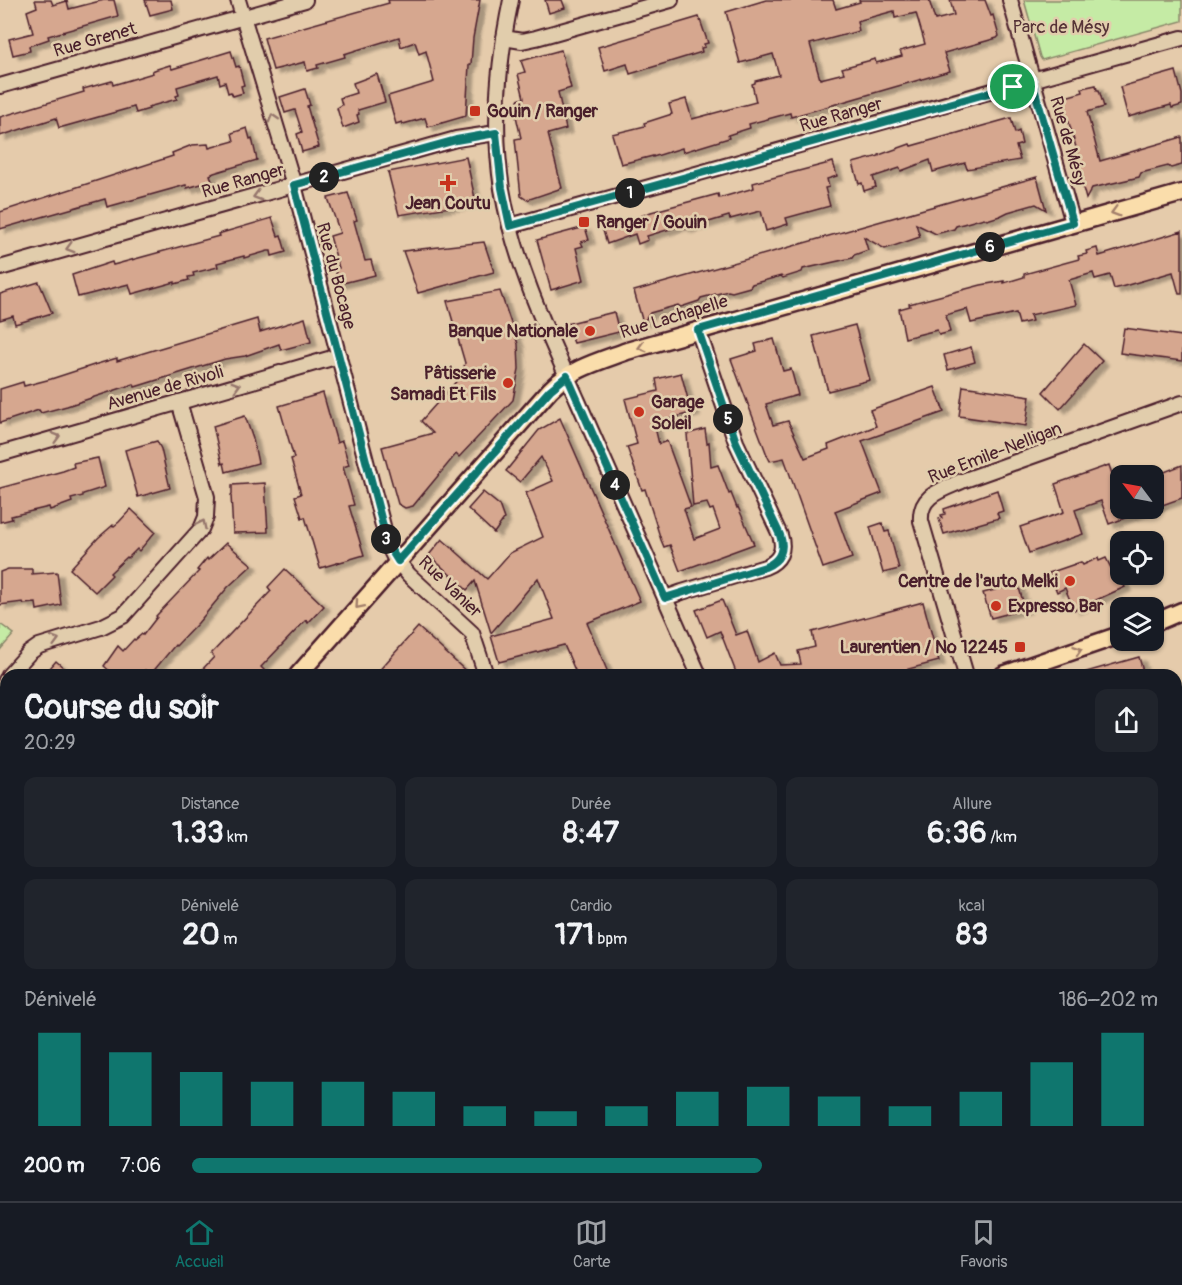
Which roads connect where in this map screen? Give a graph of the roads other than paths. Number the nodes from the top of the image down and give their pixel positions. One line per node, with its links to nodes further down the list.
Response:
1 (238, 0): 6 (street, Rue du Bocage)
2 (305, 0): 6 (street, Rue Grenet)
3 (511, 0): 7 (street)
4 (670, 0): 7 (street)
5 (1010, 0): 9 (street, Rue de Mésy)
6 (243, 17): 10 (street, Rue Grenet); 12 (street, Rue du Bocage, one-way to 6)
7 (504, 38): 11 (street)
8 (1182, 38): 9 (street, Rue Ranger)
9 (1032, 81): 14 (street, Rue de Mésy); 15 (street, Rue Ranger)
10 (0, 86)
11 (496, 133): 12 (street, Rue Ranger); 15 (street)
12 (294, 185): 16 (street, Rue Ranger, one-way to 16); 18 (street, Rue du Bocage)
13 (1182, 193): 14 (main road, Rue Lachapelle, one-way to 14)
14 (1073, 223): 17 (main road, Rue Lachapelle)
15 (510, 226): 19 (street)
16 (0, 268)
17 (698, 330): 19 (main road, Rue Lachapelle, one-way to 19); 24 (street)
18 (339, 356): 20 (street, Avenue de Rivoli, one-way to 18); 23 (street, Rue du Bocage)
19 (567, 376): 23 (main road, Rue Lachapelle); 24 (street)
20 (180, 402): 22 (street, Avenue de Rivoli, one-way to 20); 28 (street, one-way to 20)
21 (1182, 403): 32 (street, Rue Emile-Nelligan)
22 (0, 454)
23 (398, 561): 29 (main road, Rue Lachapelle, one-way to 29); 30 (street, Rue Vanier)
24 (665, 598): 31 (street)
25 (1182, 611): 26 (main road)
26 (1164, 619)
27 (1110, 638): 33 (main road, one-way to 27)
28 (14, 669)
29 (303, 669)
30 (484, 669)
31 (696, 669)
32 (964, 669)
33 (1021, 669)

